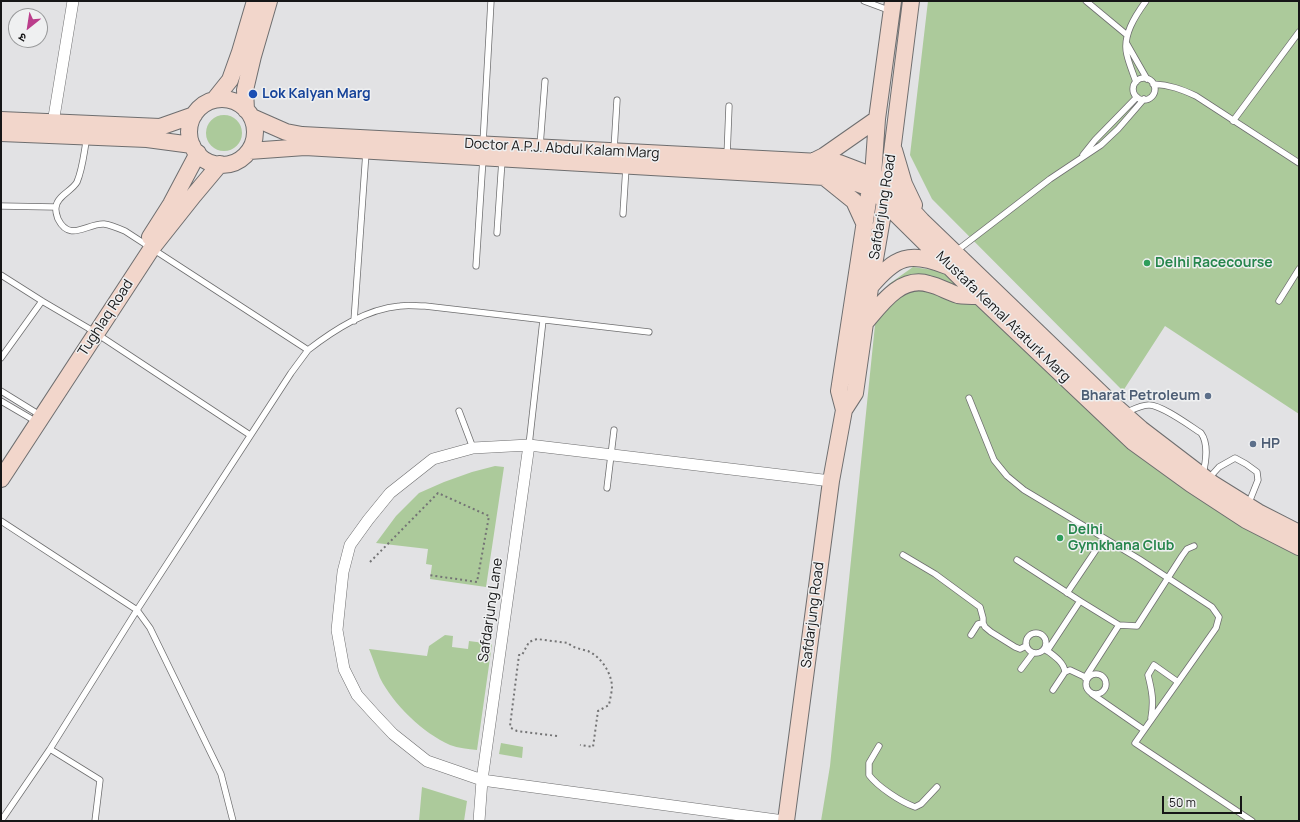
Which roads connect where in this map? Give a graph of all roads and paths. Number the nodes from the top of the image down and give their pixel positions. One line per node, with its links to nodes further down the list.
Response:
1 (73, 1): 27 (street)
2 (255, 1): 19 (main road)
3 (269, 1): 23 (main road)
4 (491, 1): 36 (lane)
5 (864, 1): 9 (lane)
6 (911, 1): 31 (main road, Safdarjung Road)
7 (1086, 1): 11 (lane)
8 (1146, 1): 11 (lane)
9 (892, 6): 24 (main road, Safdarjung Road)
10 (1299, 32): 26 (lane)
11 (1127, 35): 12 (lane)
12 (1127, 44): 13 (lane); 15 (lane)
13 (1147, 79): 15 (lane); 16 (lane)
14 (545, 81): 32 (lane)
15 (1136, 82): 17 (lane)
16 (1154, 84): 18 (lane); 26 (lane)
17 (1137, 97): 18 (lane); 40 (lane)
18 (1144, 99): 40 (lane)
19 (214, 100): 22 (main road); 23 (main road)
20 (617, 100): 37 (lane)
21 (729, 106): 39 (lane)
22 (194, 114): 28 (main road); 33 (main road)
23 (249, 114): 35 (main road); 36 (main road, Doctor A.P.J. Abdul Kalam Marg)
24 (876, 119): 41 (main road); 47 (main road, Safdarjung Road)
25 (1, 120): 27 (main road)
26 (1234, 121): 42 (lane)
27 (53, 123): 28 (main road)
28 (147, 132): 30 (main road); 33 (main road)
29 (1, 133): 30 (main road)
30 (87, 137): 51 (lane)
31 (893, 144): 48 (main road, Safdarjung Road); 53 (main road)
32 (540, 148): 36 (main road, Doctor A.P.J. Abdul Kalam Marg); 37 (main road, Doctor A.P.J. Abdul Kalam Marg)
33 (195, 149): 43 (main road); 56 (main road, Tughlaq Road)
34 (367, 150): 35 (main road, Doctor A.P.J. Abdul Kalam Marg); 36 (main road, Doctor A.P.J. Abdul Kalam Marg); 67 (lane)
35 (249, 151): 43 (main road)
36 (483, 151): 38 (main road, Doctor A.P.J. Abdul Kalam Marg); 58 (lane)
37 (614, 152): 39 (main road, Doctor A.P.J. Abdul Kalam Marg)
38 (502, 158): 44 (main road, Doctor A.P.J. Abdul Kalam Marg); 55 (lane)
39 (727, 158): 45 (main road, Doctor A.P.J. Abdul Kalam Marg)
40 (1080, 158): 57 (lane)
41 (812, 162): 45 (main road, Doctor A.P.J. Abdul Kalam Marg); 47 (main road, Doctor A.P.J. Abdul Kalam Marg)
42 (1299, 163)
43 (220, 164): 56 (main road, Tughlaq Road)
44 (626, 165): 45 (main road, Doctor A.P.J. Abdul Kalam Marg); 52 (lane)
45 (786, 167): 46 (main road, Doctor A.P.J. Abdul Kalam Marg)
46 (823, 176): 47 (main road, Doctor A.P.J. Abdul Kalam Marg); 54 (main road)
47 (871, 182): 48 (main road, Mustafa Kemal Ataturk Marg); 49 (main road, Mustafa Kemal Ataturk Marg); 54 (main road, Safdarjung Road)
48 (888, 184): 49 (main road, Safdarjung Road); 53 (main road, Mustafa Kemal Ataturk Marg)
49 (884, 200): 59 (main road, Mustafa Kemal Ataturk Marg); 62 (main road, Safdarjung Road)
50 (1, 206): 51 (lane)
51 (56, 207): 56 (lane)
52 (623, 214)
53 (922, 221): 57 (main road, Mustafa Kemal Ataturk Marg)
54 (865, 225): 76 (main road, Safdarjung Road)
55 (497, 233)
56 (149, 246): 69 (main road, Tughlaq Road); 71 (lane)
57 (954, 252): 78 (main road, Mustafa Kemal Ataturk Marg)
58 (476, 266)
59 (954, 269): 62 (main road); 63 (main road, Mustafa Kemal Ataturk Marg)
60 (1299, 270): 65 (lane)
61 (1, 275): 64 (lane)
62 (870, 288): 68 (main road, Safdarjung Road)
63 (979, 296): 68 (main road); 95 (main road, Mustafa Kemal Ataturk Marg)
64 (42, 301): 69 (lane); 72 (lane)
65 (1279, 301)
66 (543, 320): 67 (lane); 70 (lane); 82 (lane, Safdarjung Lane)
67 (354, 321): 71 (lane)
68 (866, 323): 76 (main road, Safdarjung Road)
69 (92, 331): 79 (main road, Tughlaq Road); 81 (lane); 87 (main road, Tughlaq Road)
70 (649, 332)
71 (308, 350): 81 (lane)
72 (1, 358)
73 (1, 391): 79 (lane)
74 (969, 398): 93 (lane)
75 (1, 401): 79 (lane)
76 (844, 410): 88 (main road, Safdarjung Road)
77 (459, 411): 83 (lane)
78 (1123, 414): 86 (main road, Mustafa Kemal Ataturk Marg); 86 (lane)
79 (32, 415): 85 (main road, Tughlaq Road)
80 (614, 430): 84 (lane)
81 (250, 435): 103 (lane)
82 (529, 445): 83 (street); 84 (street); 122 (street, Safdarjung Lane)
83 (473, 448): 122 (street)
84 (611, 455): 88 (street); 89 (lane)
85 (1, 460)
86 (1205, 478): 90 (main road, Mustafa Kemal Ataturk Marg); 90 (lane)
87 (1, 479)
88 (831, 481): 129 (main road, Safdarjung Road)
89 (607, 488)
90 (1248, 506): 92 (main road, Mustafa Kemal Ataturk Marg)
91 (1, 521): 103 (lane)
92 (1299, 533)
93 (1104, 538): 100 (lane); 101 (lane)
94 (1194, 546): 100 (lane)
95 (1299, 547)
96 (903, 555): 104 (lane)
97 (1017, 560): 101 (lane)
98 (370, 562): 99 (path)
99 (430, 575)
100 (1168, 578): 105 (lane); 113 (lane)
101 (1067, 593): 102 (lane)
102 (1080, 601): 105 (lane); 108 (lane)
103 (137, 610): 121 (lane); 127 (lane)
104 (983, 623): 106 (lane); 107 (lane)
105 (1119, 625): 112 (lane)
106 (971, 635)
107 (1026, 646): 108 (lane); 109 (lane)
108 (1046, 649): 109 (lane); 111 (lane)
109 (1033, 653): 110 (lane)
110 (1021, 668)
111 (1065, 672): 112 (lane); 114 (lane)
112 (1086, 678): 115 (lane); 115 (lane)
113 (1178, 682): 116 (lane); 116 (lane)
114 (1053, 690)
115 (1091, 693): 117 (lane)
116 (1151, 720): 117 (lane)
117 (1144, 730): 130 (lane)
118 (558, 736): 119 (path)
119 (580, 745)
120 (879, 746): 123 (lane)
121 (50, 749): 124 (lane); 126 (lane)
122 (482, 780): 128 (street, Safdarjung Lane); 129 (street)
123 (937, 787)
124 (1, 821): 125 (lane)
125 (8, 821)
126 (95, 821)
127 (234, 821)
128 (479, 821)
129 (785, 821)
130 (1252, 821)

